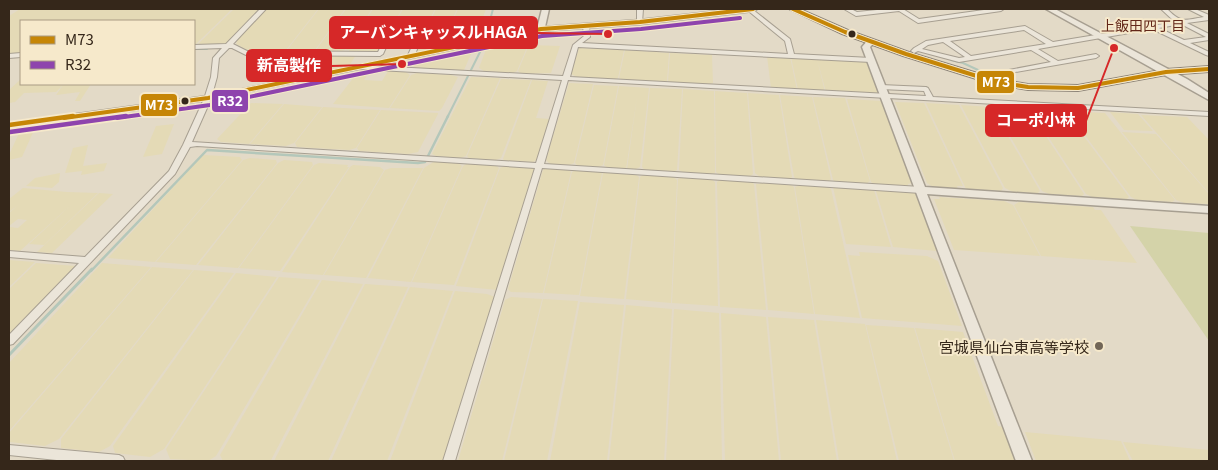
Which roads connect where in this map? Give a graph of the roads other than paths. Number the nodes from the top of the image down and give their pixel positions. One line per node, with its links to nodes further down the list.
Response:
1 (263, 9): 29 (street)
2 (545, 9): 19 (street)
3 (640, 9): 15 (street)
4 (749, 9): 5 (street); 15 (street); 36 (street)
5 (753, 9)
6 (793, 9): 24 (main road)
7 (847, 9): 8 (street)
8 (899, 9): 13 (street)
9 (1001, 9): 13 (street)
10 (1050, 9): 20 (street)
11 (1164, 9): 16 (street)
12 (1191, 9): 14 (street)
13 (984, 10)
14 (1209, 18): 16 (street)
15 (640, 22): 17 (street)
16 (1182, 23): 18 (street); 21 (street)
17 (586, 26): 19 (street); 26 (street)
18 (1154, 28): 20 (street); 25 (street)
19 (542, 29): 23 (street)
20 (1101, 37): 27 (street); 43 (street)
21 (1209, 37): 25 (street)
22 (944, 40): 27 (street); 31 (street); 38 (street)
23 (483, 41): 35 (street)
24 (871, 42): 33 (main road); 39 (street)
25 (1183, 42): 34 (street)
26 (576, 45): 36 (street); 44 (street)
27 (1053, 45): 30 (street)
28 (195, 47): 29 (street)
29 (225, 48): 32 (street); 35 (street); 48 (street)
30 (1033, 48): 38 (street); 40 (street)
31 (916, 49): 33 (street); 38 (street)
32 (195, 52)
33 (906, 54): 45 (main road)
34 (1208, 54)
35 (411, 56): 41 (street)
36 (792, 56): 39 (street)
37 (1096, 56): 40 (street)
38 (970, 58)
39 (871, 60): 46 (street)
40 (1057, 63): 45 (street)
41 (360, 67): 44 (street); 48 (street)
42 (1209, 69): 43 (main road)
43 (1166, 72): 45 (main road); 47 (street)
44 (566, 79): 46 (street); 53 (street)
45 (996, 82)
46 (883, 92): 49 (street); 49 (street); 54 (street)
47 (1209, 97)
48 (208, 98): 51 (street); 52 (street)
49 (931, 99): 50 (street)
50 (1209, 114)
51 (9, 125)
52 (187, 145): 53 (street); 57 (street)
53 (540, 166): 54 (street); 61 (street)
54 (921, 190): 55 (street); 62 (street)
55 (1209, 209)
56 (9, 254): 57 (street)
57 (86, 260): 58 (street)
58 (9, 341)
59 (9, 450): 60 (street)
60 (119, 461)
61 (449, 461)
62 (1024, 461)

